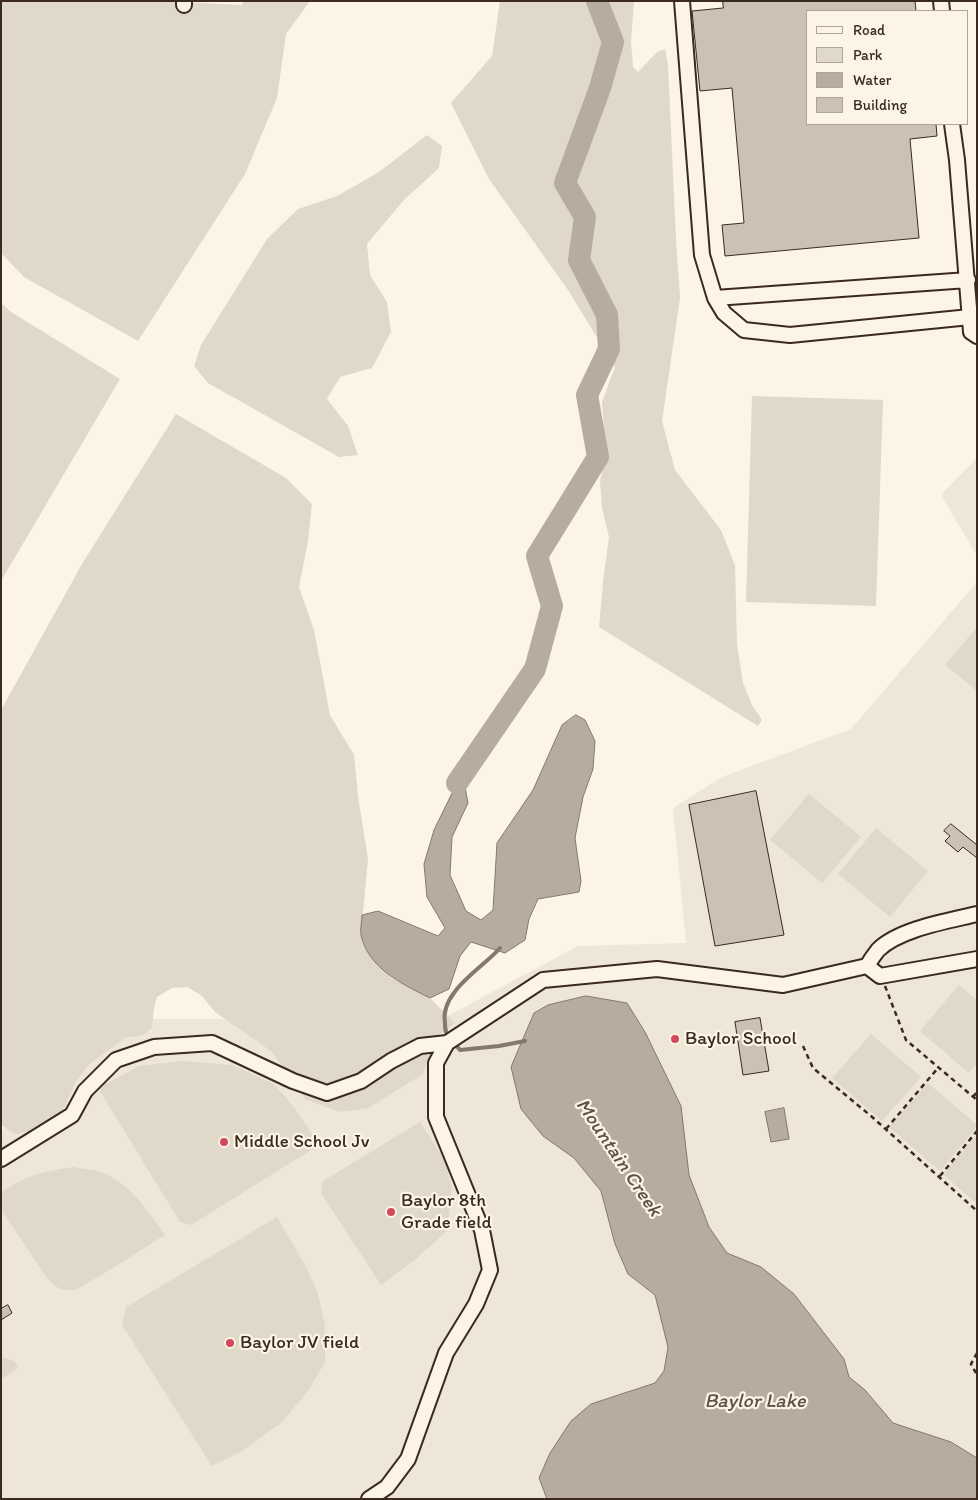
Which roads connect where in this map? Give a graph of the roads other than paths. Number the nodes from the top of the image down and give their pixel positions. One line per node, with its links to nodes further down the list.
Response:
1 (682, 1): 4 (lane)
2 (952, 125): 3 (lane)
3 (968, 280): 4 (lane); 5 (lane)
4 (715, 298): 5 (lane)
5 (970, 317): 6 (lane)
6 (977, 336)
7 (977, 914): 9 (lane)
8 (977, 959): 9 (lane)
9 (867, 966): 10 (lane)
10 (447, 1043): 11 (lane); 12 (lane)
11 (1, 1159)
12 (368, 1499)

